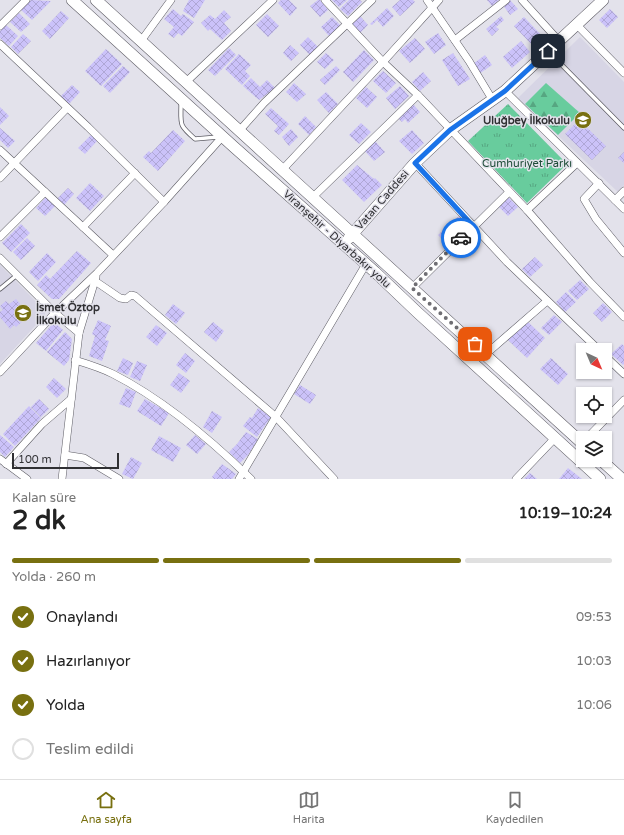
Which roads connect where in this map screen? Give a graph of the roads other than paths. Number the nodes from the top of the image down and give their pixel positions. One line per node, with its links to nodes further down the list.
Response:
1 (26, 0): 16 (street)
2 (72, 0): 28 (main road, Viranşehir - Diyarbakır yolu)
3 (96, 0): 18 (main road, Viranşehir - Diyarbakır yolu)
4 (171, 0): 18 (street)
5 (273, 0): 24 (street)
6 (325, 0): 14 (street)
7 (372, 0): 14 (street)
8 (427, 0): 13 (street)
9 (439, 0): 13 (street)
10 (506, 0): 17 (street)
11 (522, 0): 19 (street)
12 (599, 1): 15 (main road, Vatan Caddesi)
13 (432, 7): 17 (street); 22 (street)
14 (348, 24): 22 (street); 31 (street)
15 (577, 25): 19 (main road, Vatan Caddesi); 23 (street)
16 (0, 26)
17 (455, 40): 27 (street)
18 (141, 41): 24 (main road, Viranşehir - Diyarbakır yolu)
19 (559, 42): 21 (main road, Vatan Caddesi)
20 (0, 44): 29 (street)
21 (548, 51): 25 (main road, Vatan Caddesi); 30 (lane)
22 (383, 62): 26 (street); 38 (street)
23 (624, 73)
24 (186, 82): 31 (main road, Viranşehir - Diyarbakır yolu)
25 (505, 91): 27 (main road, Vatan Caddesi); 37 (street)
26 (418, 95): 32 (street); 45 (street)
27 (492, 99): 32 (main road, Vatan Caddesi)
28 (181, 100): 33 (main road, Viranşehir - Diyarbakır yolu); 33 (lane)
29 (67, 108): 35 (street); 39 (street)
30 (624, 128)
31 (240, 130): 38 (main road, Viranşehir - Diyarbakır yolu)
32 (450, 130): 36 (main road, Vatan Caddesi); 44 (street)
33 (223, 136): 47 (street); 54 (main road, Viranşehir - Diyarbakır yolu)
34 (0, 150): 35 (street)
35 (14, 163): 40 (street); 43 (street)
36 (415, 163): 50 (street); 52 (main road, Vatan Caddesi)
37 (577, 163): 41 (street); 49 (street)
38 (283, 170): 45 (main road, Viranşehir - Diyarbakır yolu)
39 (135, 173): 47 (street); 51 (street)
40 (0, 178)
41 (598, 183): 46 (street); 55 (street)
42 (624, 190): 46 (street)
43 (45, 192): 51 (street); 53 (street)
44 (509, 192): 49 (street); 50 (street)
45 (313, 197): 52 (main road, Viranşehir - Diyarbakır yolu)
46 (615, 200): 48 (street)
47 (164, 202): 56 (street)
48 (624, 209)
49 (527, 210): 66 (street)
50 (473, 226): 62 (street); 64 (street)
51 (83, 227): 56 (street)
52 (353, 233): 54 (main road, Vatan Caddesi); 62 (main road, Viranşehir - Diyarbakır yolu)
53 (0, 237)
54 (344, 244): 58 (main road, Viranşehir - Diyarbakır yolu)
55 (624, 253)
56 (113, 256): 59 (street)
57 (0, 258): 60 (street)
58 (366, 264): 76 (street); 79 (main road, Viranşehir - Diyarbakır yolu)
59 (97, 273): 61 (street); 65 (street)
60 (17, 275): 63 (lane); 65 (street)
61 (95, 281): 67 (street); 76 (street)
62 (412, 288): 69 (main road, Viranşehir - Diyarbakır yolu)
63 (0, 289)
64 (546, 301): 68 (street); 69 (street)
65 (55, 313): 67 (street); 72 (street)
66 (624, 316)
67 (79, 333): 70 (street)
68 (591, 343)
69 (486, 354): 78 (main road, Viranşehir - Diyarbakır yolu)
70 (75, 360): 74 (street); 84 (street)
71 (612, 363): 73 (street)
72 (0, 372)
73 (624, 374)
74 (71, 399): 80 (street); 82 (street)
75 (624, 400): 77 (street)
76 (276, 417): 84 (street); 91 (street)
77 (594, 431)
78 (576, 435)
79 (555, 438): 85 (main road, Viranşehir - Diyarbakır yolu); 92 (street)
80 (65, 455): 87 (street); 88 (street)
81 (0, 459): 82 (street)
82 (6, 464): 86 (street)
83 (609, 467): 93 (main road)
84 (243, 471): 89 (street); 90 (street)
85 (597, 478)
86 (27, 479)
87 (62, 479)
88 (119, 479)
89 (239, 479)
90 (251, 479)
91 (334, 479)
92 (516, 479)
93 (622, 479)

